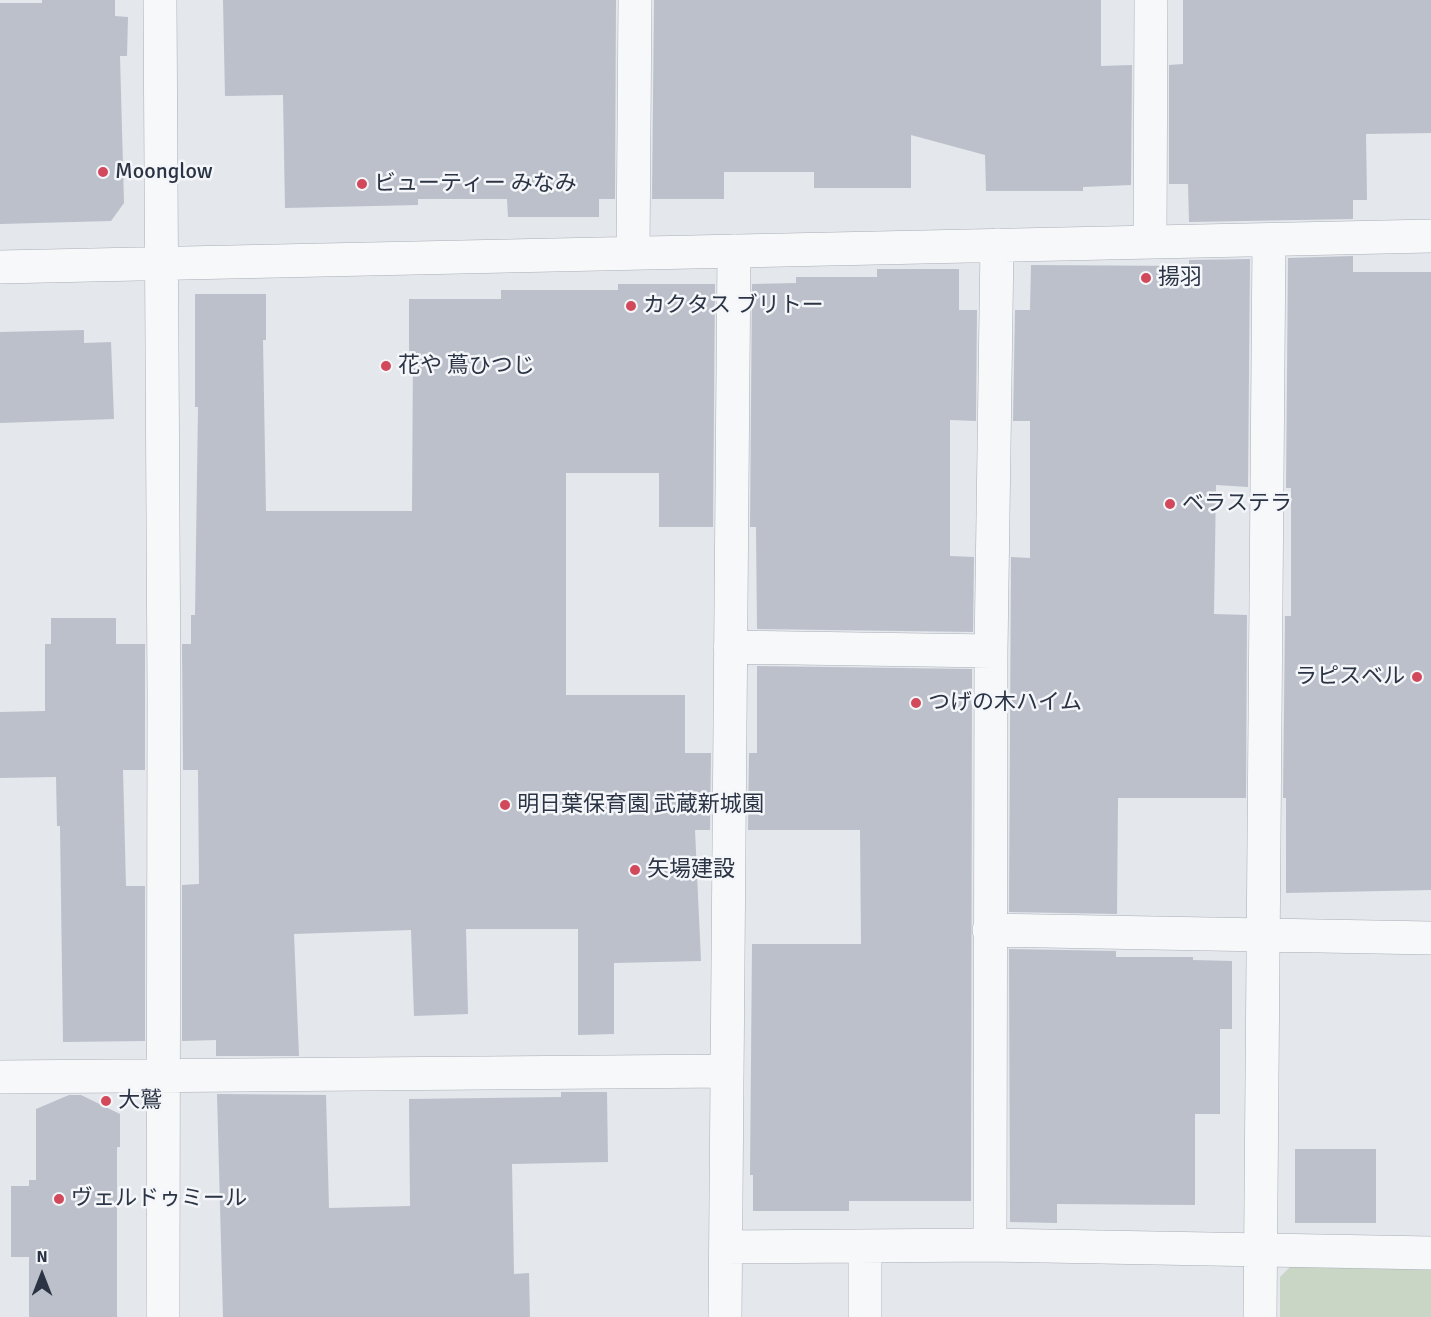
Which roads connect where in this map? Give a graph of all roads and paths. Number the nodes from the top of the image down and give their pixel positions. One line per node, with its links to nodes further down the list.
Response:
1 (160, 0): 10 (street)
2 (634, 0): 9 (street)
3 (1151, 0): 6 (street)
4 (1431, 236): 5 (street)
5 (1269, 240): 6 (street); 15 (street)
6 (1150, 242): 7 (street)
7 (997, 245): 8 (street); 13 (street)
8 (734, 251): 9 (street); 12 (street)
9 (633, 253): 10 (street)
10 (160, 263): 11 (street); 18 (street)
11 (0, 267)
12 (730, 647): 13 (street); 17 (street)
13 (991, 651): 14 (street)
14 (989, 930): 15 (street); 20 (street)
15 (1262, 936): 16 (street); 23 (street)
16 (1431, 938)
17 (727, 1071): 18 (street); 22 (street)
18 (164, 1075): 19 (street); 25 (street)
19 (0, 1077)
20 (990, 1245): 21 (street); 23 (street)
21 (865, 1246): 22 (street); 27 (street)
22 (726, 1247): 26 (street)
23 (1260, 1248): 24 (street); 28 (street)
24 (1431, 1253)
25 (163, 1317)
26 (725, 1317)
27 (865, 1317)
28 (1260, 1317)

